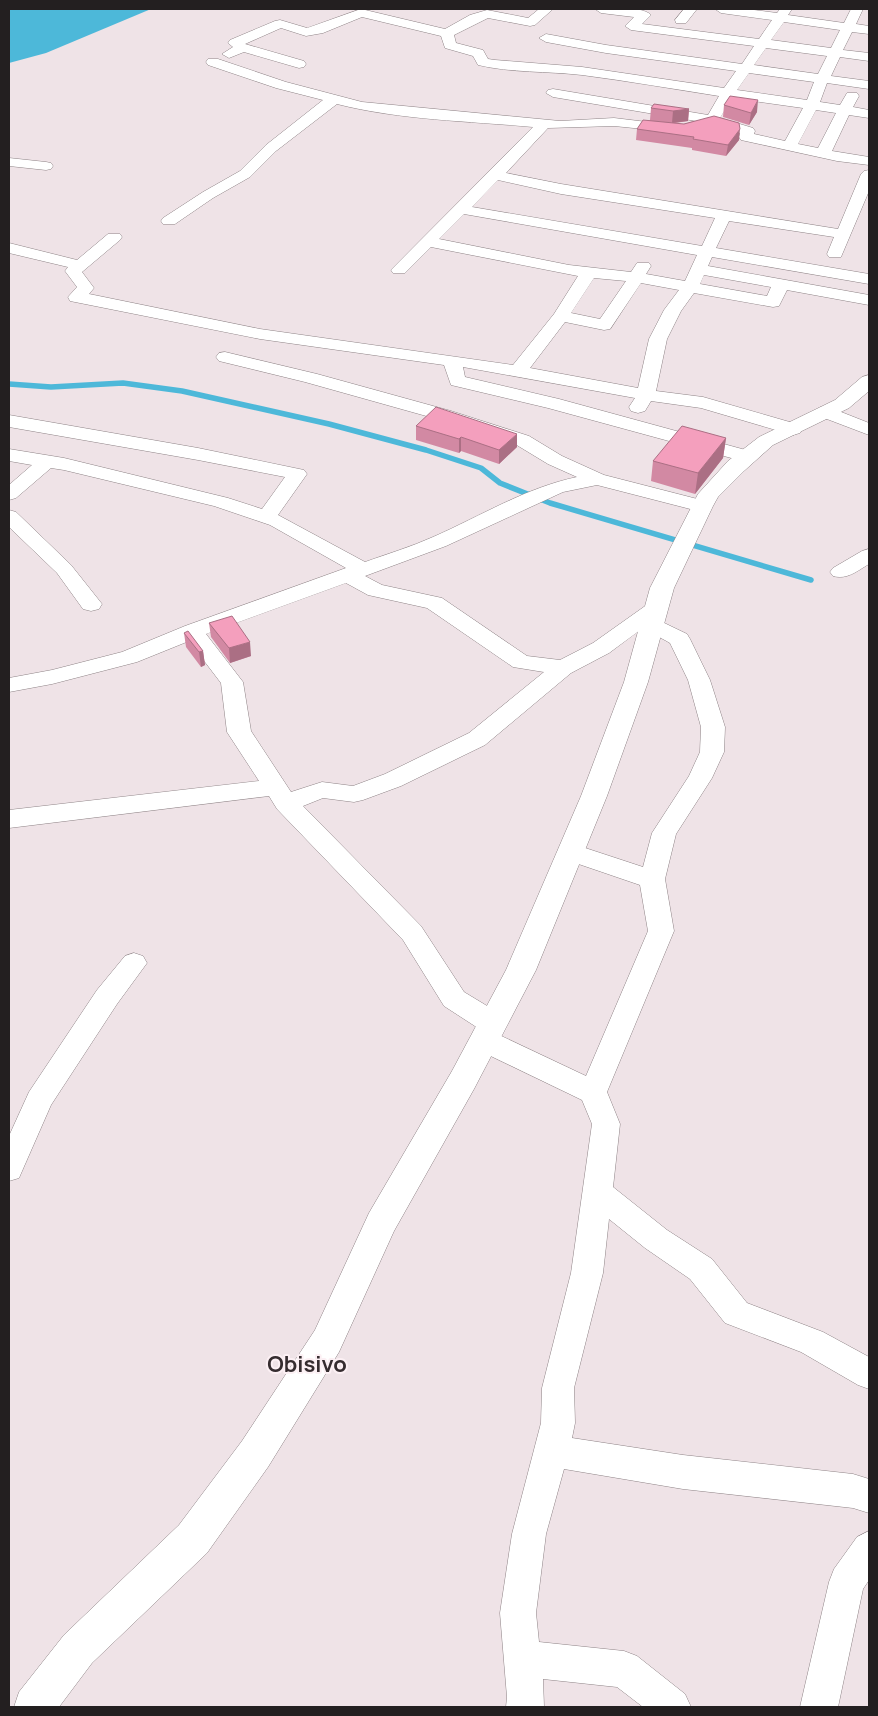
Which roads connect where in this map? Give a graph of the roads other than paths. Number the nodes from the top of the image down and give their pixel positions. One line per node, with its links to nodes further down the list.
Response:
1 (547, 9): 24 (street)
2 (601, 9): 3 (street)
3 (606, 9): 11 (street); 16 (street)
4 (691, 9): 15 (street)
5 (721, 9): 8 (street)
6 (793, 9): 12 (street)
7 (361, 11): 17 (street); 29 (street)
8 (750, 11): 10 (street); 19 (street)
9 (415, 13): 17 (street)
10 (782, 13): 12 (street); 23 (street)
11 (644, 15): 15 (street); 22 (street)
12 (819, 15): 13 (street); 26 (street)
13 (852, 18): 14 (street); 21 (street); 30 (street)
14 (869, 19)
15 (681, 20): 18 (street)
16 (593, 21)
17 (398, 22): 24 (street)
18 (708, 23): 19 (street); 25 (street)
19 (736, 26): 23 (street)
20 (557, 28): 32 (street)
21 (869, 30)
22 (624, 32): 25 (street); 32 (street)
23 (770, 32): 26 (street); 27 (street)
24 (447, 33): 39 (street)
25 (700, 36): 27 (street); 35 (street)
26 (801, 43): 27 (street); 30 (street); 40 (street)
27 (762, 44): 38 (street)
28 (869, 44): 30 (street)
29 (308, 45): 31 (street); 36 (street)
30 (839, 47): 34 (street); 42 (street)
31 (243, 48): 36 (street); 44 (street)
32 (606, 49): 33 (street); 39 (street)
33 (651, 55): 35 (street); 41 (street)
34 (869, 57)
35 (682, 59): 38 (street); 45 (street)
36 (299, 64): 44 (street)
37 (869, 64): 46 (street)
38 (745, 68): 40 (street); 43 (street)
39 (582, 71): 41 (street); 53 (street)
40 (782, 72): 42 (street); 47 (street)
41 (632, 78): 45 (street); 54 (street)
42 (822, 79): 46 (street); 50 (street)
43 (737, 80): 47 (street); 48 (street)
44 (271, 81): 51 (street)
45 (661, 83): 48 (street); 55 (street)
46 (865, 84): 49 (street)
47 (771, 92): 48 (street); 50 (street); 50 (street); 61 (street)
48 (728, 93): 58 (street)
49 (852, 96): 50 (street); 52 (street); 56 (street)
50 (815, 98): 56 (street); 63 (street)
51 (334, 99): 59 (street); 72 (street)
52 (869, 99)
53 (546, 100): 54 (street); 59 (street)
54 (608, 102): 55 (street); 60 (street)
55 (642, 108): 58 (street)
56 (846, 110): 57 (street); 64 (street)
57 (869, 114)
58 (711, 122): 60 (street); 61 (street)
59 (527, 123): 62 (street)
60 (602, 123): 62 (street)
61 (753, 123): 63 (street)
62 (544, 124): 69 (street)
63 (789, 147): 64 (street)
64 (823, 154): 65 (street)
65 (869, 161)
66 (9, 162): 67 (street)
67 (46, 166)
68 (869, 174): 73 (street)
69 (495, 175): 70 (street); 71 (street)
70 (459, 209): 75 (street); 76 (street)
71 (724, 214): 73 (street); 78 (street)
72 (169, 221)
73 (842, 234): 79 (street)
74 (114, 237): 80 (street)
75 (427, 241): 81 (street); 83 (street)
76 (656, 243): 78 (street); 84 (street)
77 (9, 248): 80 (street)
78 (707, 251): 82 (street); 85 (street)
79 (835, 254)
80 (79, 265): 91 (street)
81 (399, 270)
82 (699, 270): 86 (street); 87 (street)
83 (589, 272): 84 (street); 89 (street)
84 (636, 277): 87 (street); 89 (street)
85 (869, 279)
86 (781, 284): 87 (street); 88 (street)
87 (690, 287): 94 (street)
88 (869, 300)
89 (561, 316): 92 (street)
90 (225, 357): 104 (street)
91 (452, 361): 92 (street); 97 (street)
92 (518, 371): 94 (street)
93 (869, 381): 95 (street)
94 (646, 395): 97 (street); 99 (street)
95 (826, 412): 99 (street); 100 (street)
96 (9, 421): 98 (street)
97 (628, 422): 102 (street)
98 (33, 426): 101 (street); 108 (street)
99 (793, 429): 102 (street)
100 (869, 429)
101 (9, 454): 103 (street)
102 (746, 456): 106 (street)
103 (47, 461): 105 (street); 108 (street)
104 (596, 479): 106 (street); 110 (street)
105 (9, 494)
106 (702, 506): 113 (street)
107 (9, 516): 112 (street)
108 (266, 517): 110 (street)
109 (869, 555): 111 (street)
110 (356, 572): 114 (street); 115 (street)
111 (840, 572)
112 (91, 604)
113 (654, 617): 115 (street); 119 (street); 120 (street)
114 (193, 631): 116 (street); 117 (street)
115 (563, 668): 117 (street)
116 (9, 685)
117 (281, 795): 118 (street); 122 (street)
118 (9, 819)
119 (570, 852): 120 (street); 122 (street)
120 (652, 879): 123 (street)
121 (134, 963): 124 (street)
122 (488, 1031): 123 (street); 131 (street)
123 (593, 1092): 125 (street)
124 (9, 1168)
125 (597, 1192): 126 (street); 127 (street)
126 (869, 1374)
127 (552, 1451): 128 (street); 130 (street)
128 (869, 1496)
129 (869, 1549): 134 (street)
130 (521, 1659): 132 (street); 133 (street)
131 (34, 1707)
132 (525, 1707)
133 (672, 1707)
134 (819, 1707)

